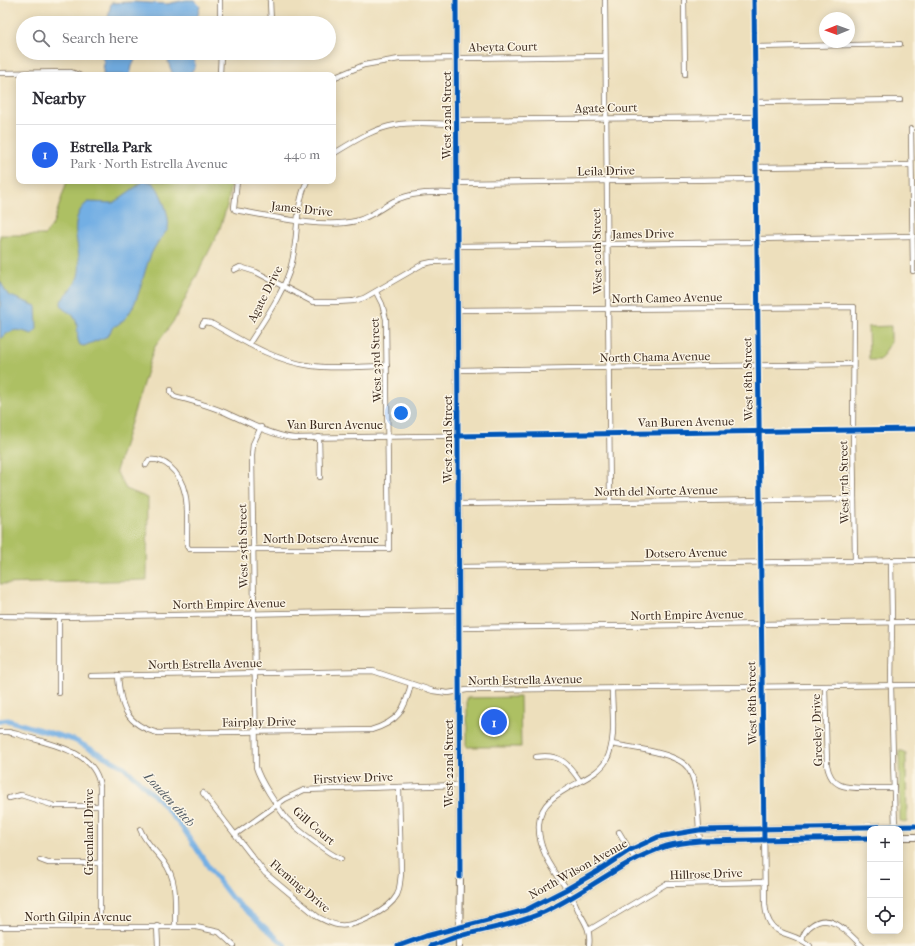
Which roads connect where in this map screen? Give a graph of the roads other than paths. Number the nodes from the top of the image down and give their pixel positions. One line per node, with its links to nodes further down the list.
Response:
1 (220, 0): 7 (street)
2 (270, 0): 8 (street)
3 (456, 0): 12 (main road, West 22nd Street)
4 (605, 0): 11 (street, West 20th Street)
5 (684, 0): 17 (street)
6 (754, 0): 10 (street, West 18th Street)
7 (220, 16)
8 (271, 16)
9 (900, 44): 10 (street)
10 (754, 47): 20 (street, West 18th Street)
11 (606, 56): 12 (street, Abeyta Court); 22 (street, West 20th Street)
12 (457, 58): 18 (street, Abeyta Court); 23 (main road, West 22nd Street)
13 (221, 60): 14 (street)
14 (220, 72)
15 (0, 73): 16 (street)
16 (16, 73)
17 (685, 74)
18 (336, 77)
19 (900, 100): 20 (street)
20 (755, 102): 21 (street, West 18th Street)
21 (755, 116): 22 (street, Agate Court); 27 (street, West 18th Street)
22 (606, 118): 23 (street, Agate Court); 29 (street, West 20th Street)
23 (457, 122): 25 (street); 30 (main road, West 22nd Street)
24 (911, 129): 26 (street)
25 (336, 152)
26 (911, 165): 27 (street); 34 (street)
27 (756, 167): 28 (street, West 18th Street)
28 (756, 179): 29 (street, Leila Drive); 37 (street, West 18th Street)
29 (607, 181): 30 (street, Leila Drive); 38 (street, West 20th Street)
30 (457, 183): 33 (main road, West 22nd Street)
31 (237, 184): 35 (street, James Drive)
32 (306, 184): 35 (street, Agate Drive)
33 (457, 193): 35 (street, James Drive); 39 (main road, West 22nd Street)
34 (914, 200): 36 (street)
35 (297, 220): 43 (street, Agate Drive)
36 (913, 236): 37 (street, James Drive); 42 (street)
37 (757, 240): 38 (street, James Drive); 45 (street, West 18th Street)
38 (607, 245): 39 (street, James Drive); 47 (street, West 20th Street)
39 (457, 246): 40 (main road, West 22nd Street)
40 (457, 261): 44 (street); 48 (main road, West 22nd Street)
41 (234, 270): 43 (street)
42 (913, 271)
43 (282, 286): 44 (street); 50 (street, Agate Drive)
44 (376, 292): 52 (street, West 23rd Street)
45 (757, 307): 46 (street, North Cameo Avenue); 47 (street, North Cameo Avenue); 53 (street, West 18th Street)
46 (854, 307): 51 (street, West 17th Street)
47 (608, 309): 48 (street, North Cameo Avenue); 54 (street, West 20th Street)
48 (458, 310): 55 (main road, West 22nd Street)
49 (202, 325): 50 (street)
50 (249, 344): 52 (street)
51 (853, 364): 53 (street, North Chama Avenue); 58 (street, West 17th Street)
52 (387, 366): 62 (street, West 23rd Street)
53 (758, 366): 54 (street, North Chama Avenue); 60 (street, West 18th Street)
54 (608, 368): 55 (street, North Chama Avenue); 61 (street, West 20th Street)
55 (457, 370): 63 (main road, West 22nd Street)
56 (171, 390): 57 (street, Van Buren Avenue)
57 (261, 427): 64 (street, Van Buren Avenue); 71 (street, West 25th Street)
58 (853, 429): 59 (street, Van Buren Avenue); 60 (street, Van Buren Avenue); 67 (street, West 17th Street)
59 (915, 429)
60 (759, 431): 61 (street, Van Buren Avenue); 68 (street, West 18th Street)
61 (609, 433): 63 (street, Van Buren Avenue); 69 (street, West 20th Street)
62 (388, 435): 63 (street, Van Buren Avenue); 64 (street, Van Buren Avenue); 72 (street, West 23rd Street)
63 (457, 436): 70 (main road, West 22nd Street)
64 (319, 437): 66 (street)
65 (146, 465): 71 (street, North Dotsero Avenue)
66 (320, 477)
67 (854, 499): 68 (street, North del Norte Avenue); 73 (street, West 17th Street)
68 (760, 500): 69 (street, North del Norte Avenue); 76 (street, West 18th Street)
69 (610, 501): 70 (street, North del Norte Avenue)
70 (458, 504): 77 (main road, West 22nd Street)
71 (253, 549): 72 (street, North Dotsero Avenue); 79 (street, West 25th Street)
72 (389, 549)
73 (856, 560): 74 (street, Dotsero Avenue); 76 (street, Dotsero Avenue)
74 (891, 560): 75 (street, Dotsero Avenue); 82 (street)
75 (915, 560)
76 (760, 562): 77 (street, Dotsero Avenue); 84 (street, West 18th Street)
77 (458, 566): 78 (main road, West 22nd Street)
78 (459, 610): 79 (street, North Empire Avenue); 85 (main road, West 22nd Street)
79 (253, 614): 81 (street, North Empire Avenue); 86 (street, West 25th Street)
80 (0, 616): 81 (street, North Empire Avenue)
81 (59, 617): 96 (street)
82 (892, 622): 83 (street, North Empire Avenue); 84 (street, North Empire Avenue); 91 (street)
83 (915, 622)
84 (761, 625): 85 (street, North Empire Avenue); 92 (street, West 18th Street)
85 (458, 628): 95 (main road, West 22nd Street)
86 (255, 674): 88 (street, North Estrella Avenue); 89 (street, North Estrella Avenue); 98 (street, West 25th Street)
87 (91, 676): 88 (street, North Estrella Avenue)
88 (118, 676): 98 (street, Fairplay Drive)
89 (411, 684): 95 (street, North Estrella Avenue); 98 (street, Fairplay Drive)
90 (915, 685): 91 (street, North Estrella Avenue)
91 (892, 686): 93 (street, North Estrella Avenue); 104 (street)
92 (762, 687): 93 (street, North Estrella Avenue); 94 (street, North Estrella Avenue); 114 (street, West 18th Street)
93 (825, 687): 104 (street, Greeley Drive)
94 (612, 689): 95 (street, North Estrella Avenue); 99 (street)
95 (459, 692): 102 (main road, West 22nd Street)
96 (59, 693)
97 (0, 732): 108 (street, Greenland Drive)
98 (256, 733): 107 (street, West 25th Street)
99 (612, 744): 101 (street); 115 (street)
100 (536, 757): 101 (street)
101 (580, 781): 129 (street)
102 (459, 785): 103 (street, Firstview Drive); 135 (main road, West 22nd Street)
103 (399, 787): 107 (street, Firstview Drive); 117 (street, Fleming Drive)
104 (894, 788): 109 (street)
105 (203, 793): 117 (street, Fleming Drive)
106 (9, 798): 108 (street)
107 (278, 804): 117 (street, Firstview Drive); 124 (street, Gill Court)
108 (100, 806): 127 (street, Greenland Drive)
109 (895, 826)
110 (915, 826): 111 (main road, North Wilson Avenue)
111 (903, 827)
112 (867, 828): 114 (main road, North Wilson Avenue)
113 (140, 829): 132 (street)
114 (764, 829): 115 (main road, North Wilson Avenue); 121 (street, West 18th Street)
115 (699, 830): 122 (street); 123 (main road, North Wilson Avenue)
116 (619, 832): 123 (street)
117 (236, 834)
118 (903, 837): 119 (main road)
119 (915, 837)
120 (867, 838): 121 (main road, North Wilson Avenue)
121 (764, 840): 122 (main road, North Wilson Avenue); 128 (street)
122 (700, 841): 125 (main road, North Wilson Avenue)
123 (630, 850): 125 (street); 129 (main road, North Wilson Avenue)
124 (341, 859)
125 (635, 859): 130 (main road, North Wilson Avenue)
126 (40, 860): 127 (street)
127 (100, 864): 134 (street, Greenland Drive)
128 (764, 882): 136 (street, Hillrose Drive); 138 (street)
129 (567, 889): 130 (street); 135 (main road, North Wilson Avenue)
130 (572, 897): 136 (street); 137 (main road, North Wilson Avenue)
131 (157, 926): 132 (street, North Gilpin Avenue); 134 (street, North Gilpin Avenue); 139 (street)
132 (175, 926): 140 (street, North Gilpin Avenue)
133 (0, 927): 134 (street, North Gilpin Avenue)
134 (100, 927)
135 (458, 928): 137 (main road, West 22nd Street); 141 (main road, North Wilson Avenue)
136 (589, 930): 144 (street)
137 (458, 937): 142 (main road, North Wilson Avenue); 143 (main road, West 22nd Street)
138 (802, 940): 145 (street); 146 (street)
139 (158, 946)
140 (234, 946)
141 (398, 946)
142 (430, 946)
143 (459, 946)
144 (589, 946)
145 (810, 946)
146 (862, 946)

